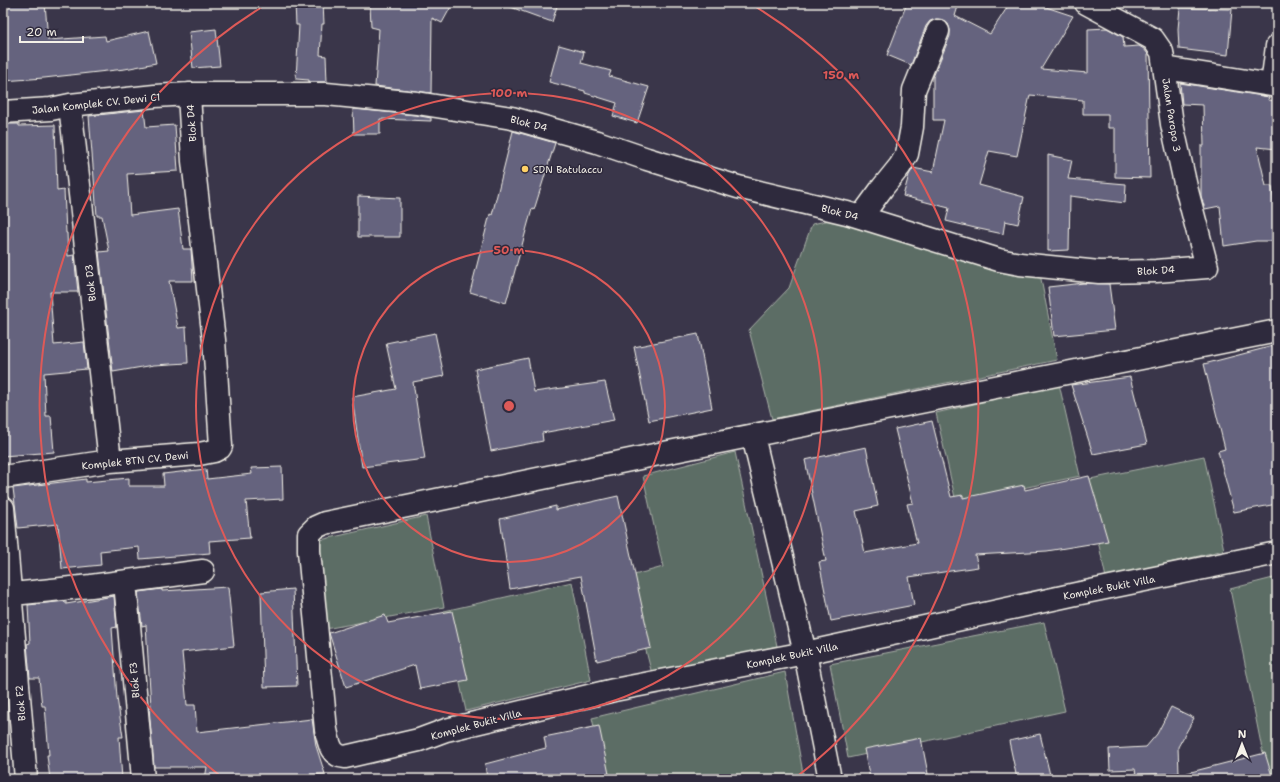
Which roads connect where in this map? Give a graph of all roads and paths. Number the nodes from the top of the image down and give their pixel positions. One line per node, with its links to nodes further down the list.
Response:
1 (1089, 4): 4 (street, Jalan Paropo 3)
2 (938, 31): 9 (street)
3 (1277, 46): 5 (street)
4 (1165, 68): 5 (street); 10 (street, Jalan Paropo 3)
5 (1274, 85)
6 (189, 94): 7 (street, Jalan Komplek CV. Dewi C1); 9 (street, Blok D4); 13 (street, Blok D4)
7 (70, 105): 8 (street, Jalan Komplek CV. Dewi C1); 14 (street, Blok D3)
8 (3, 112)
9 (862, 217): 10 (street, Blok D4)
10 (1207, 267)
11 (1277, 331): 12 (street)
12 (753, 436): 21 (street); 21 (street, Komplek Bukit Villa)
13 (220, 448): 14 (street, Komplek BTN CV. Dewi)
14 (110, 461): 15 (street, Komplek BTN CV. Dewi)
15 (3, 477)
16 (3, 508): 20 (street, Blok F2)
17 (1277, 554): 21 (street, Komplek Bukit Villa)
18 (203, 571): 19 (street)
19 (125, 582): 20 (street); 23 (street, Blok F3)
20 (7, 594): 22 (street, Blok F2)
21 (805, 653): 24 (street)
22 (26, 779)
23 (144, 779)
24 (830, 779)

